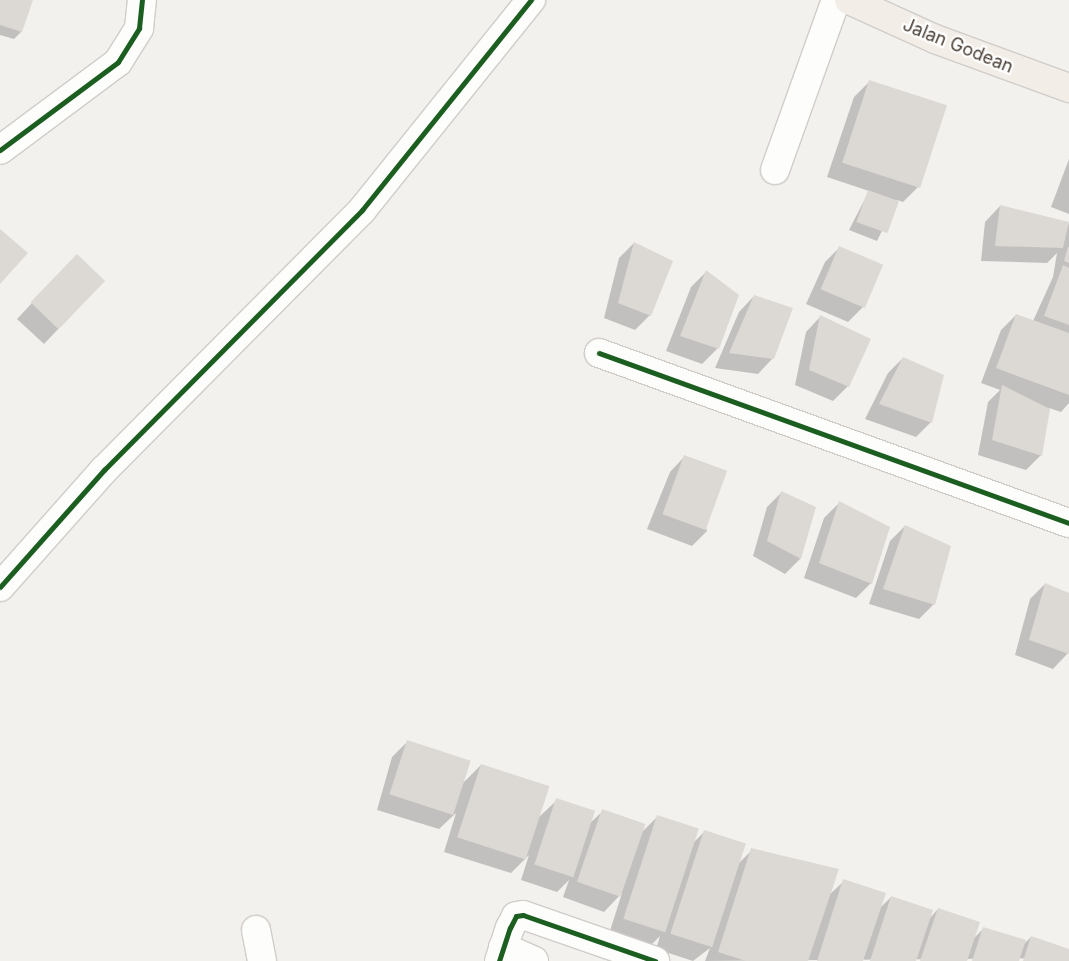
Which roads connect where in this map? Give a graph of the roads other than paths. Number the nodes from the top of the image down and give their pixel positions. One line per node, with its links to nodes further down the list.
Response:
1 (142, 0): 6 (street)
2 (531, 0): 10 (street)
3 (836, 0): 7 (street)
4 (849, 0): 5 (main road, Jalan Godean)
5 (1069, 88)
6 (0, 150)
7 (775, 170)
8 (599, 353): 9 (street)
9 (1069, 523)
10 (0, 587)
11 (256, 930): 13 (street)
12 (501, 954): 14 (street); 15 (street)
13 (262, 961)
14 (534, 961)
15 (655, 961)

